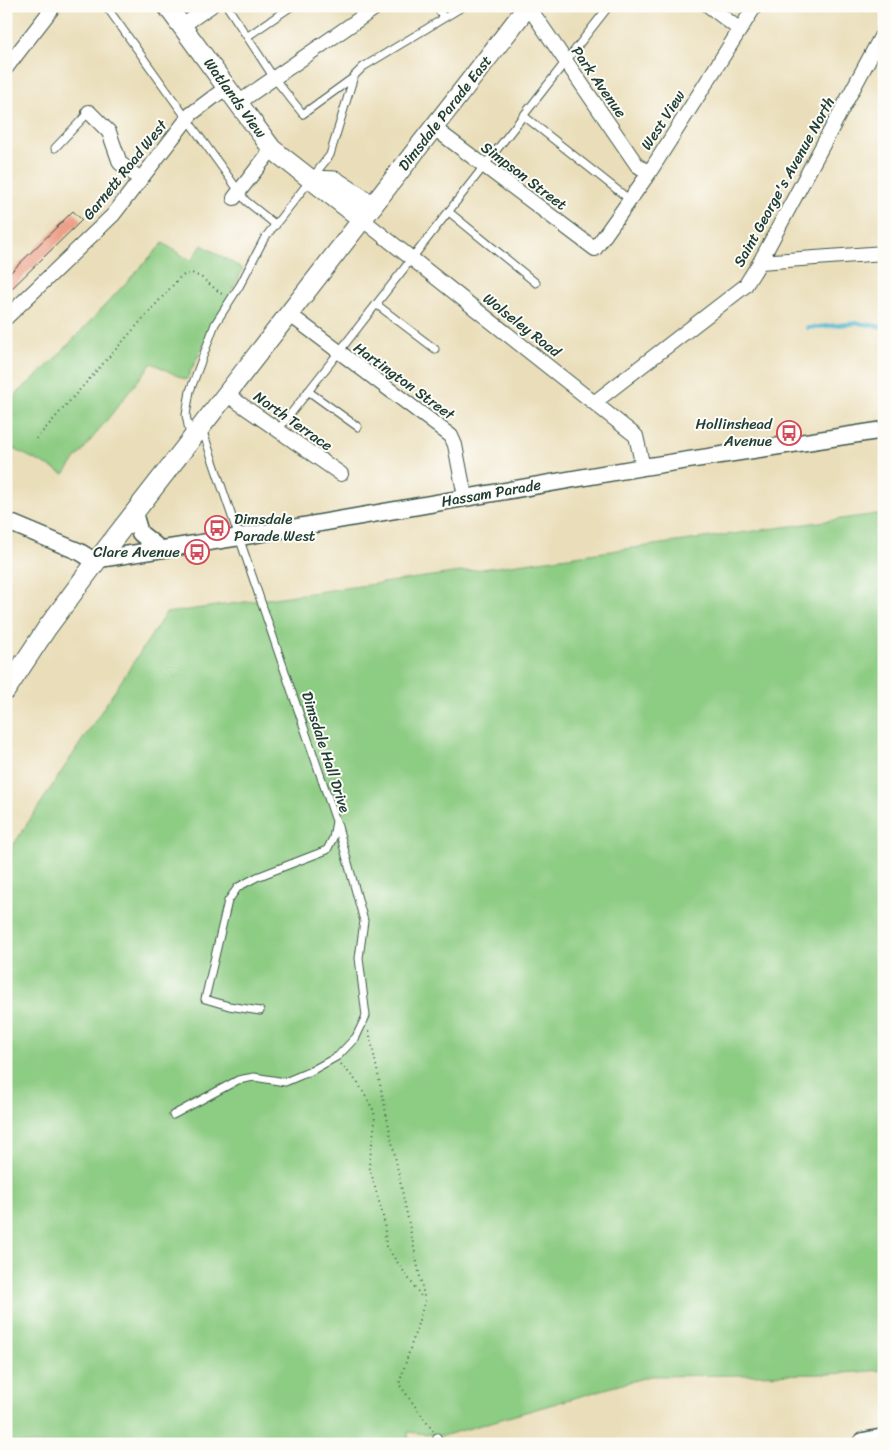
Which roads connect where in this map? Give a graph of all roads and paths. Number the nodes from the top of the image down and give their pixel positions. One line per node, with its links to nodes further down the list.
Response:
1 (54, 6): 20 (street)
2 (106, 6): 27 (lane)
3 (167, 6): 15 (main road, Watlands View)
4 (211, 6): 15 (street)
5 (227, 6): 18 (lane)
6 (292, 6): 18 (lane)
7 (378, 6): 22 (street)
8 (436, 6): 14 (lane)
9 (464, 6): 14 (lane)
10 (528, 6): 19 (street, Park Avenue); 28 (main road, Dimsdale Parade East)
11 (609, 6): 19 (lane)
12 (709, 6): 16 (street)
13 (755, 6): 16 (street, West View)
14 (444, 18): 21 (lane)
15 (182, 26): 23 (main road, Watlands View)
16 (740, 30): 32 (street, West View)
17 (884, 31): 43 (street, Saint George's Avenue North)
18 (248, 36): 22 (lane)
19 (565, 63): 26 (lane); 32 (street, Park Avenue)
20 (6, 68)
21 (354, 76): 22 (lane); 34 (lane, Dimsdale Hall Drive)
22 (274, 78): 24 (street)
23 (227, 87): 24 (main road, Watlands View); 27 (street, Garnett Road West)
24 (238, 103): 30 (main road, Watlands View)
25 (89, 112): 29 (lane); 33 (street)
26 (524, 116): 31 (lane); 36 (lane)
27 (187, 119): 33 (street, Garnett Road West); 35 (lane)
28 (434, 128): 31 (street, Simpson Street); 38 (main road, Dimsdale Parade East)
29 (55, 148)
30 (272, 149): 34 (main road, Watlands View); 35 (street)
31 (485, 167): 37 (lane); 40 (street, Simpson Street)
32 (649, 173): 36 (street, West View)
33 (140, 179): 48 (street, Garnett Road West)
34 (312, 180): 38 (main road, Watlands View); 39 (lane, Dimsdale Hall Drive)
35 (237, 195): 39 (lane)
36 (630, 200): 40 (street, West View)
37 (449, 212): 42 (lane); 44 (lane)
38 (368, 213): 42 (street, Wolseley Road); 47 (main road)
39 (276, 225): 45 (lane, Dimsdale Hall Drive)
40 (595, 249)
41 (884, 253): 43 (street)
42 (413, 260): 46 (lane); 53 (street, Wolseley Road)
43 (760, 262): 53 (street, Saint George's Avenue North)
44 (536, 282)
45 (230, 301): 57 (lane, Dimsdale Hall Drive); 58 (path)
46 (376, 304): 49 (lane); 50 (lane)
47 (289, 314): 50 (street, Hartington Street); 52 (main road)
48 (6, 318)
49 (435, 349)
50 (338, 353): 51 (lane); 61 (street, Hartington Street)
51 (308, 391): 54 (lane); 55 (lane)
52 (226, 394): 55 (street, North Terrace); 57 (main road)
53 (595, 402): 59 (street, Wolseley Road)
54 (358, 427)
55 (278, 430): 60 (street, North Terrace)
56 (884, 430): 59 (street, Hassam Parade)
57 (196, 432): 62 (main road); 64 (lane, Dimsdale Hall Drive)
58 (36, 439)
59 (643, 467): 61 (street, Hassam Parade)
60 (341, 474)
61 (464, 497): 64 (street, Hassam Parade)
62 (134, 513): 65 (street); 66 (main road)
63 (6, 521): 66 (street)
64 (240, 537): 65 (street, Hassam Parade); 68 (lane, Dimsdale Hall Drive)
65 (160, 549): 66 (street, Hassam Parade)
66 (98, 561): 67 (main road)
67 (6, 690)
68 (336, 821): 69 (lane, Dimsdale Hall Drive); 70 (lane)
69 (260, 1011)
70 (366, 1016): 72 (lane); 73 (path)
71 (341, 1063): 73 (path)
72 (173, 1115)
73 (425, 1301): 74 (path)
74 (437, 1437): 76 (lane)
75 (884, 1440): 77 (highway)
76 (441, 1444)
77 (864, 1444)

